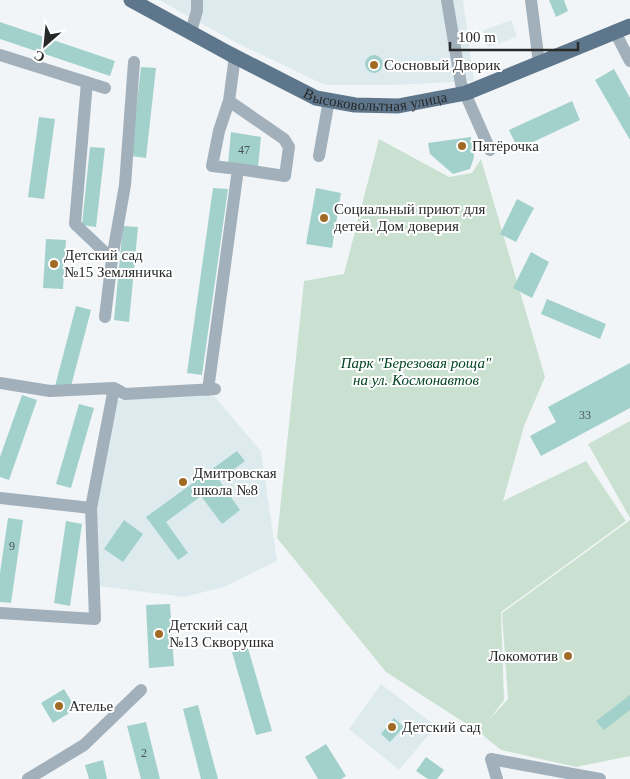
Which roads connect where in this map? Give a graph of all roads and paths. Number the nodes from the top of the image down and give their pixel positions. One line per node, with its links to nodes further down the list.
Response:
1 (131, 0): 6 (main road, Высоковольтная улица)
2 (197, 0): 6 (street)
3 (448, 0): 15 (street)
4 (531, 0): 12 (street)
5 (630, 26): 7 (main road, Высоковольтная улица)
6 (191, 32): 9 (main road, Высоковольтная улица)
7 (615, 32): 10 (street); 12 (main road, Высоковольтная улица)
8 (0, 54): 13 (street)
9 (235, 56): 16 (main road, Высоковольтная улица); 17 (street)
10 (630, 61)
11 (134, 62): 21 (street)
12 (538, 63): 15 (main road, Высоковольтная улица)
13 (87, 82): 14 (street); 21 (street)
14 (105, 88)
15 (466, 93): 16 (main road, Высоковольтная улица); 18 (street)
16 (329, 100): 19 (street)
17 (229, 101): 20 (street); 20 (street)
18 (490, 150)
19 (319, 156)
20 (238, 169): 24 (street)
21 (112, 259): 22 (street)
22 (105, 317)
23 (0, 383): 24 (street)
24 (114, 388): 26 (street)
25 (0, 498): 26 (street)
26 (91, 508): 27 (street)
27 (0, 613)
28 (141, 690): 29 (street)
29 (28, 779)
30 (497, 779): 31 (street)
31 (600, 779)

